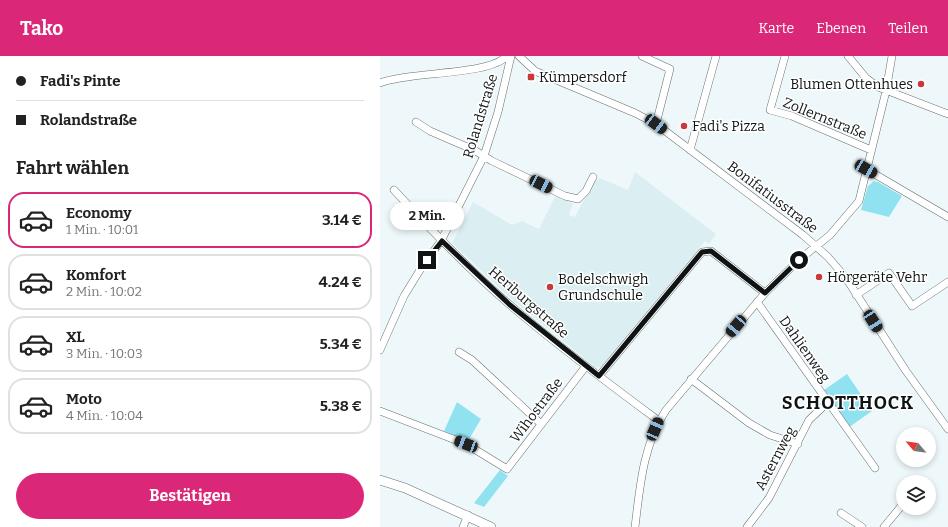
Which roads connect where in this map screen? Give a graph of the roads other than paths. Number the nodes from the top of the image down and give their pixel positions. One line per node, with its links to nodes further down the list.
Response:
1 (507, 56): 9 (street)
2 (511, 56): 16 (street, Rolandstraße)
3 (519, 56): 13 (street, Bonifatiusstraße)
4 (642, 56): 13 (street)
5 (716, 56): 14 (street)
6 (785, 56): 15 (street, Zollernstraße)
7 (848, 56): 10 (street)
8 (892, 56): 10 (street)
9 (380, 83)
10 (886, 91): 11 (street); 15 (street)
11 (948, 114)
12 (416, 122): 16 (street)
13 (656, 124): 14 (street, Bonifatiusstraße)
14 (690, 150): 22 (street, Bonifatiusstraße)
15 (871, 150): 17 (street)
16 (484, 156): 18 (street); 21 (street, Rolandstraße)
17 (866, 169): 20 (street); 22 (street)
18 (593, 177)
19 (394, 190): 21 (street, Heriburgstraße)
20 (948, 217)
21 (442, 241): 27 (street, Rolandstraße); 29 (street, Heriburgstraße)
22 (816, 246): 24 (street); 25 (street, Bonifatiusstraße)
23 (948, 282): 25 (street)
24 (765, 293): 26 (street); 30 (street)
25 (856, 295): 36 (street, Bonifatiusstraße)
26 (756, 302): 31 (street); 32 (street, Dahlienweg)
27 (380, 350)
28 (459, 352): 35 (street)
29 (586, 366): 30 (street, Heriburgstraße); 35 (street, Wihostraße)
30 (599, 376): 34 (street, Heriburgstraße)
31 (691, 379): 34 (street); 37 (street)
32 (827, 403): 37 (street, Asternweg); 38 (street, Dahlienweg)
33 (380, 411): 35 (street, Wihostraße)
34 (659, 421): 45 (street)
35 (541, 424)
36 (948, 429)
37 (798, 444): 46 (street, Asternweg)
38 (875, 468)
39 (380, 480): 42 (main road)
40 (896, 512): 48 (street)
41 (841, 513): 47 (street)
42 (468, 515): 43 (street); 44 (main road)
43 (463, 527)
44 (491, 527)
45 (635, 527)
46 (747, 527)
47 (862, 527)
48 (884, 527)

